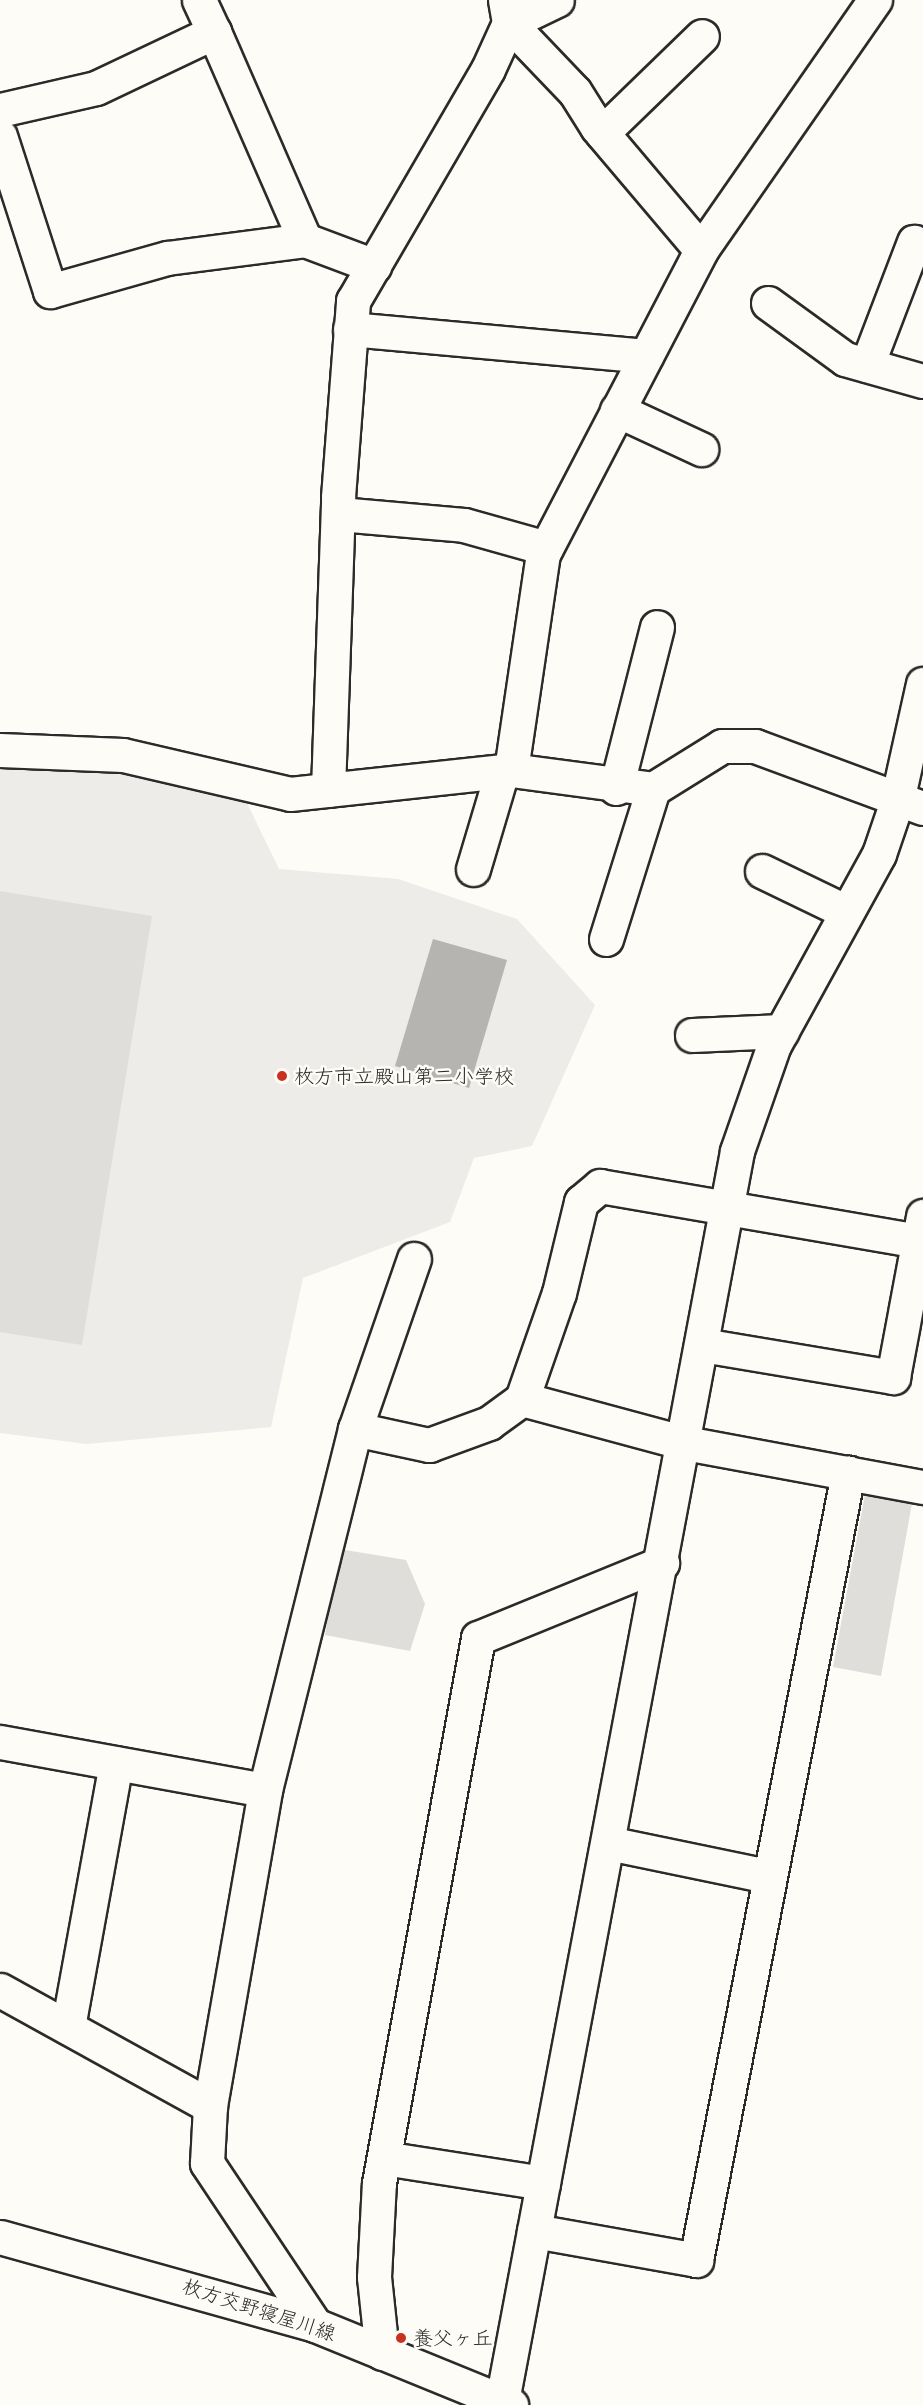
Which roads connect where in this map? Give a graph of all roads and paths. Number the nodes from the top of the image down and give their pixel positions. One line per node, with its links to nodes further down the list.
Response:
1 (199, 0): 5 (street)
2 (556, 0): 4 (street)
3 (875, 0): 12 (street)
4 (507, 12): 8 (street); 13 (street)
5 (214, 32): 7 (street); 10 (street)
6 (702, 36): 8 (street)
7 (0, 110)
8 (602, 133): 12 (street)
9 (0, 136): 10 (street)
10 (305, 240): 13 (street)
11 (914, 242): 17 (street)
12 (701, 250): 16 (street)
13 (374, 266): 15 (street)
14 (768, 303): 17 (street)
15 (350, 329): 16 (street); 21 (street)
16 (646, 356): 19 (street)
17 (867, 365): 18 (street)
18 (923, 381)
19 (617, 411): 20 (street); 22 (street)
20 (701, 449)
21 (339, 514): 22 (street); 29 (street)
22 (546, 548): 26 (street)
23 (657, 627): 27 (street)
24 (923, 684): 30 (street)
25 (0, 750): 29 (street)
26 (506, 771): 27 (street); 29 (street); 31 (street)
27 (615, 788): 28 (street)
28 (653, 789): 30 (street); 34 (street)
29 (328, 790)
30 (910, 805): 33 (street)
31 (473, 869)
32 (762, 871): 33 (street)
33 (847, 912): 35 (street)
34 (606, 939)
35 (782, 1031): 36 (street); 37 (street)
36 (692, 1035)
37 (726, 1206): 38 (street); 40 (street); 41 (street)
38 (921, 1229): 40 (street)
39 (414, 1258): 42 (street)
40 (702, 1345): 43 (street)
41 (522, 1399): 42 (street); 43 (street)
42 (355, 1429): 49 (street)
43 (685, 1443): 44 (street); 46 (street)
44 (848, 1473): 45 (street); 51 (street)
45 (918, 1485)
46 (662, 1563): 50 (street); 55 (street)
47 (0, 1742): 48 (street)
48 (116, 1763): 49 (street); 53 (street)
49 (265, 1790): 54 (street)
50 (608, 1843): 51 (street); 56 (street)
51 (768, 1876): 57 (street)
52 (0, 1990): 53 (street)
53 (68, 2027): 54 (street)
54 (210, 2106): 59 (street)
55 (384, 2158): 56 (street); 60 (street)
56 (543, 2183): 57 (street)
57 (534, 2231): 61 (street)
58 (0, 2237): 59 (street, 枚方交野寝屋川線)
59 (315, 2325): 60 (street, 枚方交野寝屋川線)
60 (382, 2353): 61 (street, 枚方交野寝屋川線)
61 (507, 2403)

